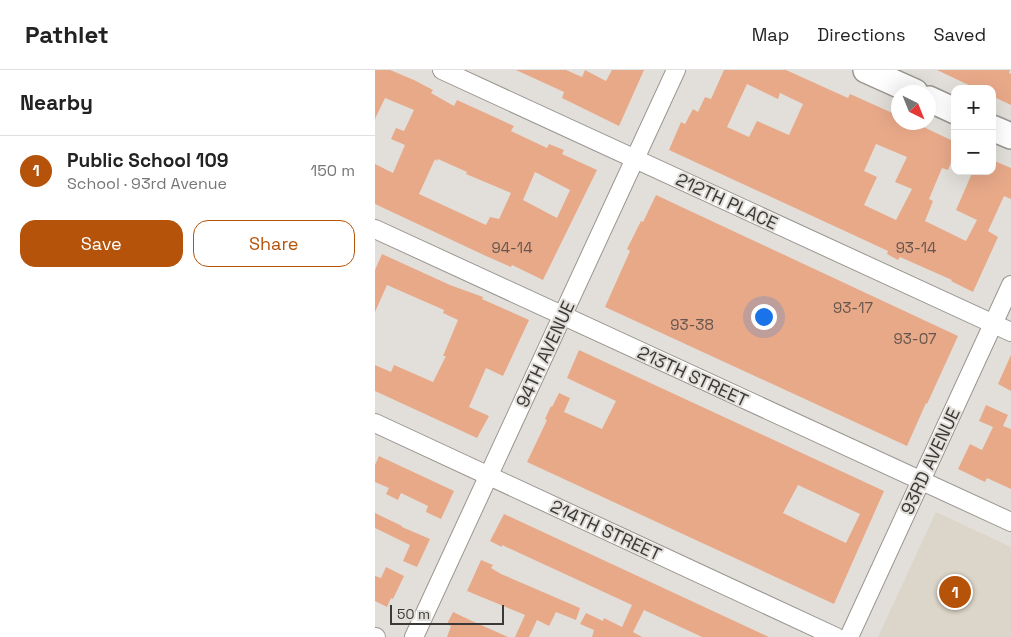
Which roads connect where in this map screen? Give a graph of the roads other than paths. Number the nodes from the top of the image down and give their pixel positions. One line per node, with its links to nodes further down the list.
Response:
1 (442, 70): 9 (street, 212TH PLACE)
2 (676, 70): 9 (street, 94TH AVENUE)
3 (865, 70): 4 (main road)
4 (899, 85)
5 (936, 102): 6 (main road)
6 (951, 109)
7 (996, 130): 8 (main road)
8 (1011, 136)
9 (635, 158): 12 (street, 94TH AVENUE); 13 (street, 212TH PLACE)
10 (375, 229): 12 (street, 213TH STREET)
11 (1011, 285): 13 (street, 93RD AVENUE)
12 (563, 315): 16 (street, 94TH AVENUE); 17 (street, 213TH STREET)
13 (994, 324): 14 (street, 212TH PLACE); 17 (street, 93RD AVENUE)
14 (1011, 332)
15 (375, 423): 16 (street, 214TH STREET)
16 (490, 476): 19 (street, 94TH AVENUE); 20 (street, 214TH STREET)
17 (921, 481): 18 (street, 213TH STREET); 21 (street, 93RD AVENUE)
18 (1011, 522)
19 (414, 637)
20 (836, 637)
21 (849, 637)

